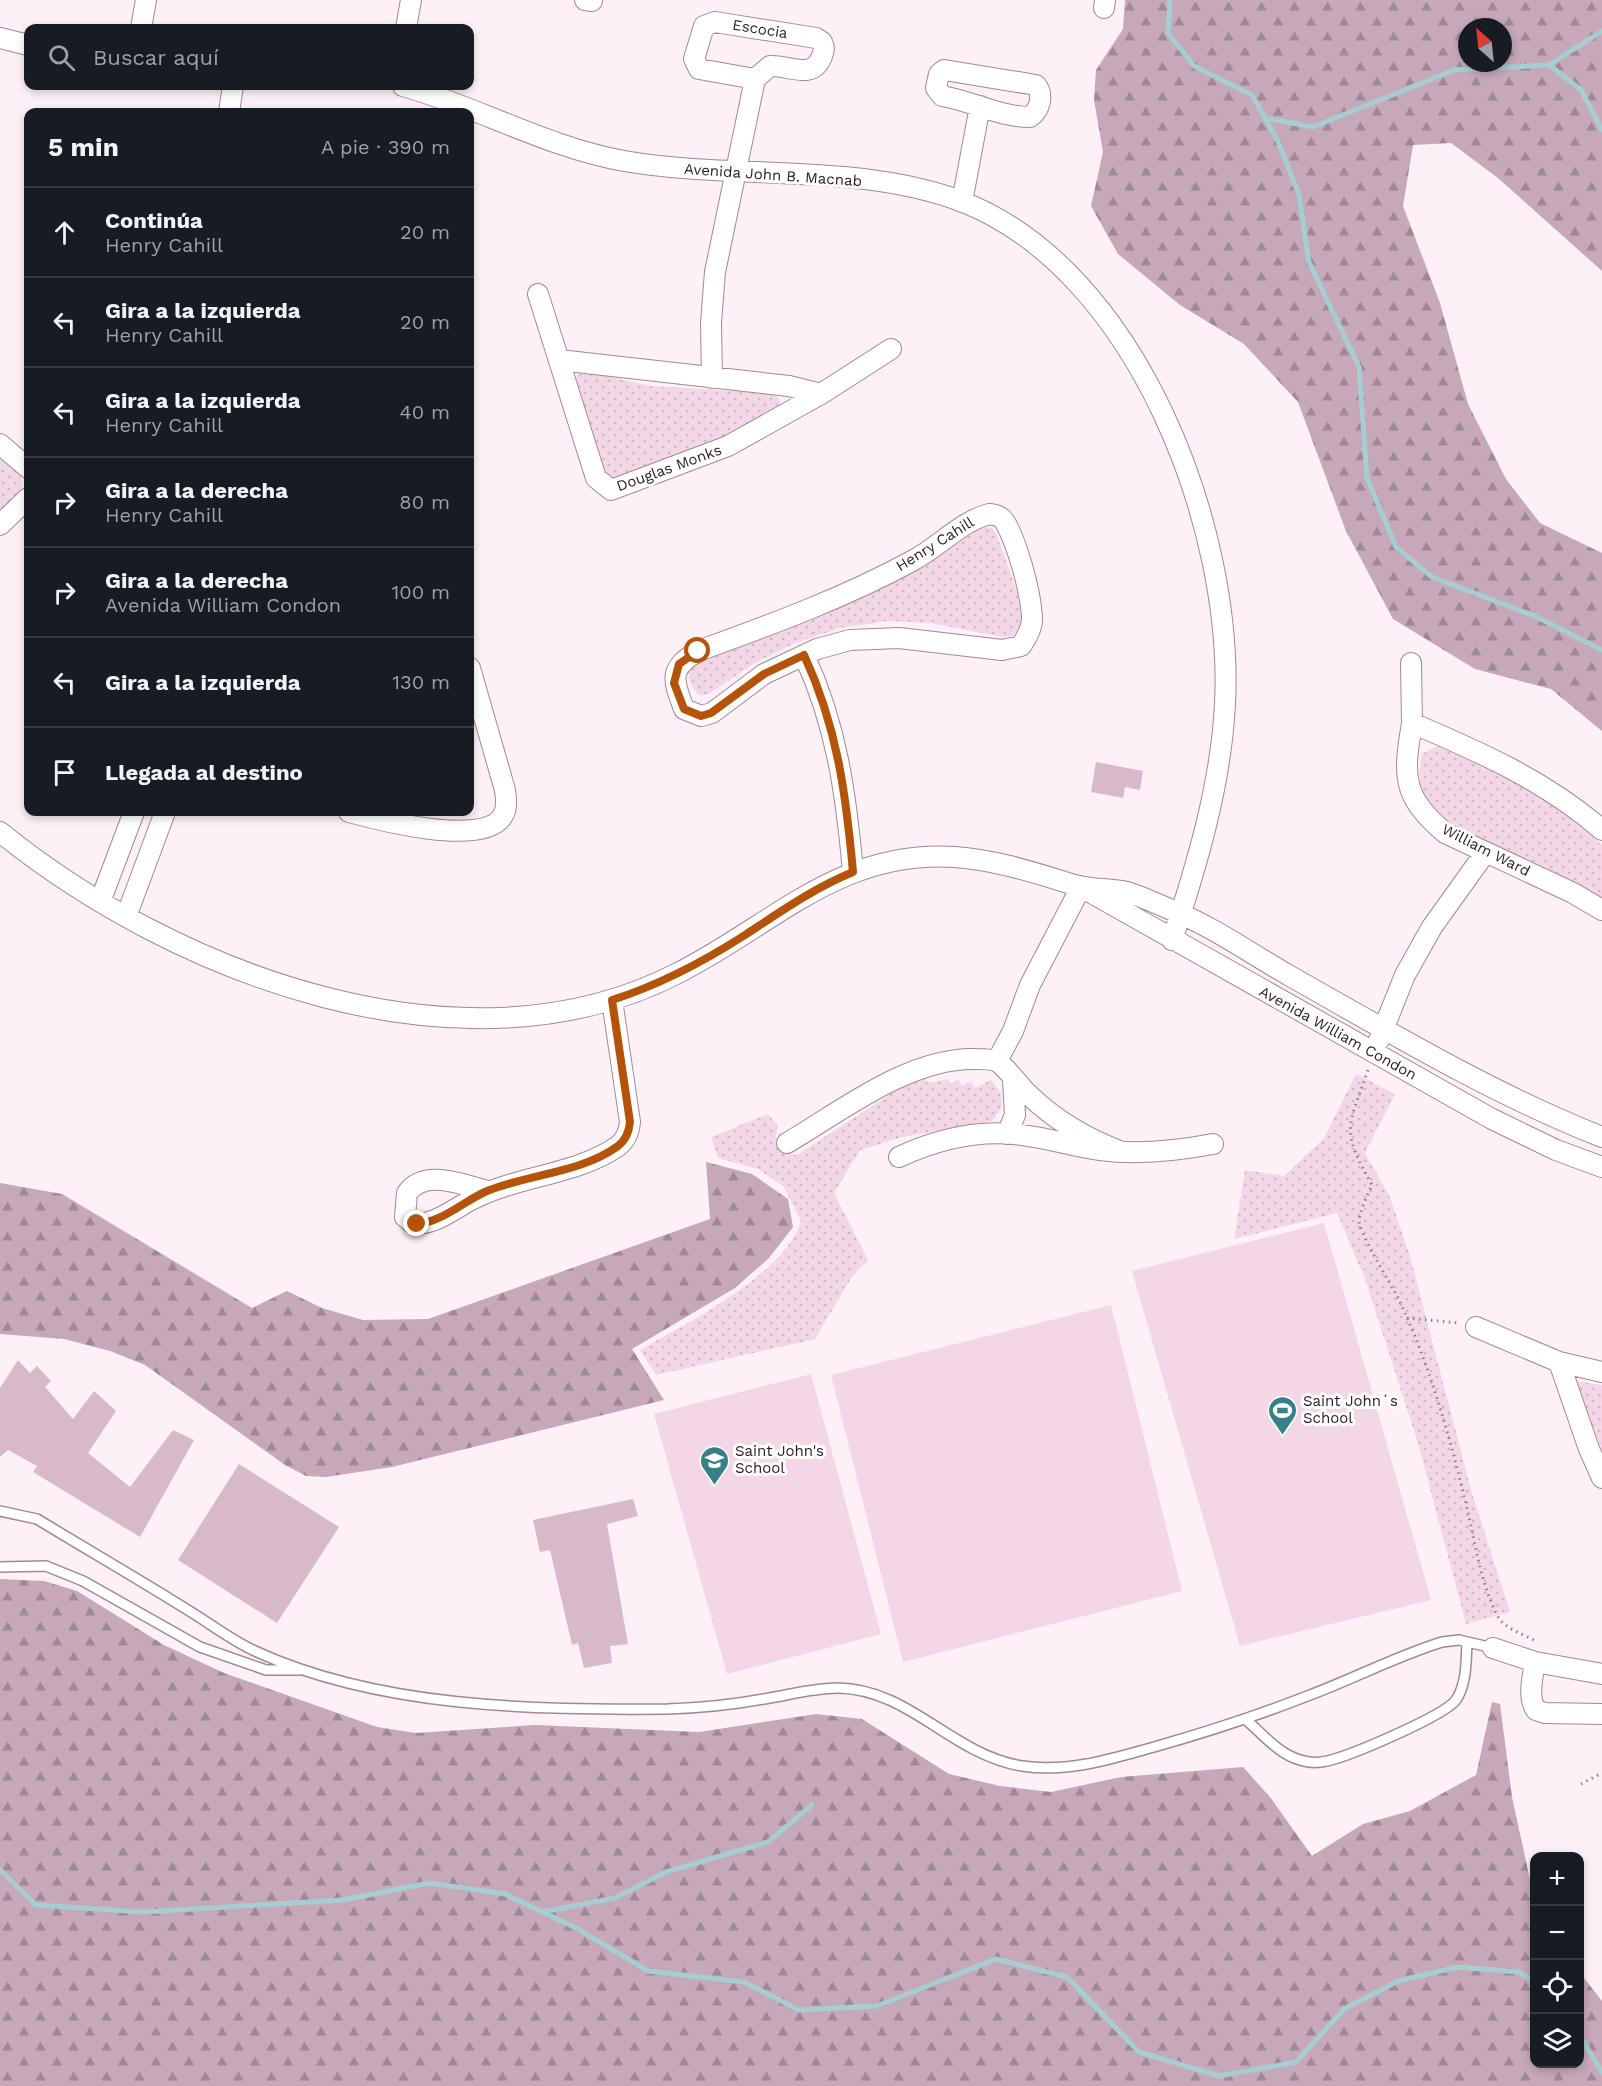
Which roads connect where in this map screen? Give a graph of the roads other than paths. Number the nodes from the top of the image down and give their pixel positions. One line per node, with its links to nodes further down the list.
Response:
1 (146, 0): 3 (street)
2 (411, 0): 4 (street)
3 (142, 24)
4 (407, 24)
5 (0, 38): 6 (street)
6 (24, 44)
7 (755, 79): 7 (street, Escocia); 14 (street)
8 (232, 90): 11 (street)
9 (415, 90): 12 (street, Avenida John B. Macnab)
10 (980, 106): 10 (street); 15 (street)
11 (230, 108)
12 (466, 108)
13 (474, 111): 14 (street, Avenida John B. Macnab)
14 (735, 172): 15 (street, Avenida John B. Macnab); 19 (street)
15 (962, 202): 39 (street, Avenida John B. Macnab)
16 (538, 294): 18 (street, Douglas Monks)
17 (891, 349): 20 (street, Douglas Monks)
18 (559, 360): 19 (street); 20 (street, Douglas Monks)
19 (712, 378): 20 (street)
20 (821, 394)
21 (0, 444): 22 (street)
22 (24, 465)
23 (24, 502): 24 (street)
24 (0, 525)
25 (804, 655): 25 (street, Henry Cahill); 35 (street)
26 (1411, 663): 28 (street, William Ward)
27 (474, 682): 31 (street)
28 (1412, 723): 32 (street); 34 (street, William Ward)
29 (132, 816): 37 (street)
30 (164, 816): 40 (street)
31 (364, 816)
32 (1602, 830)
33 (0, 832): 37 (street, Avenida William Condon)
34 (1485, 853): 38 (street, William Ward); 43 (street)
35 (853, 872): 36 (street, Avenida William Condon); 42 (street, Avenida William Condon)
36 (1081, 887): 39 (street, Avenida William Condon); 41 (street, Avenida William Condon); 45 (street)
37 (100, 902): 40 (street, Avenida William Condon)
38 (1602, 910)
39 (1181, 914): 41 (street, Avenida John B. Macnab); 43 (street, Avenida William Condon)
40 (126, 917): 42 (street, Avenida William Condon)
41 (1172, 940): 44 (street, Avenida William Condon)
42 (612, 1000): 54 (street)
43 (1383, 1029): 44 (street); 48 (street, Avenida William Condon)
44 (1374, 1053): 53 (street, Avenida William Condon)
45 (997, 1061): 46 (street); 49 (street)
46 (1013, 1080): 47 (street); 51 (street)
47 (1007, 1134): 51 (street); 52 (street)
48 (1602, 1137)
49 (787, 1143)
50 (1213, 1144): 51 (street)
51 (1122, 1152)
52 (899, 1156)
53 (1602, 1167)
54 (488, 1191)
55 (1476, 1327): 56 (street)
56 (1559, 1362): 57 (street); 58 (street)
57 (1602, 1372)
58 (1602, 1478)
59 (0, 1511): 64 (lane)
60 (0, 1567): 64 (lane)
61 (1467, 1642): 62 (lane); 67 (lane); 67 (lane)
62 (1493, 1648): 63 (street)
63 (1540, 1654): 65 (street); 66 (street)
64 (304, 1670): 67 (lane)
65 (1602, 1674)
66 (1602, 1714)
67 (1245, 1719)

